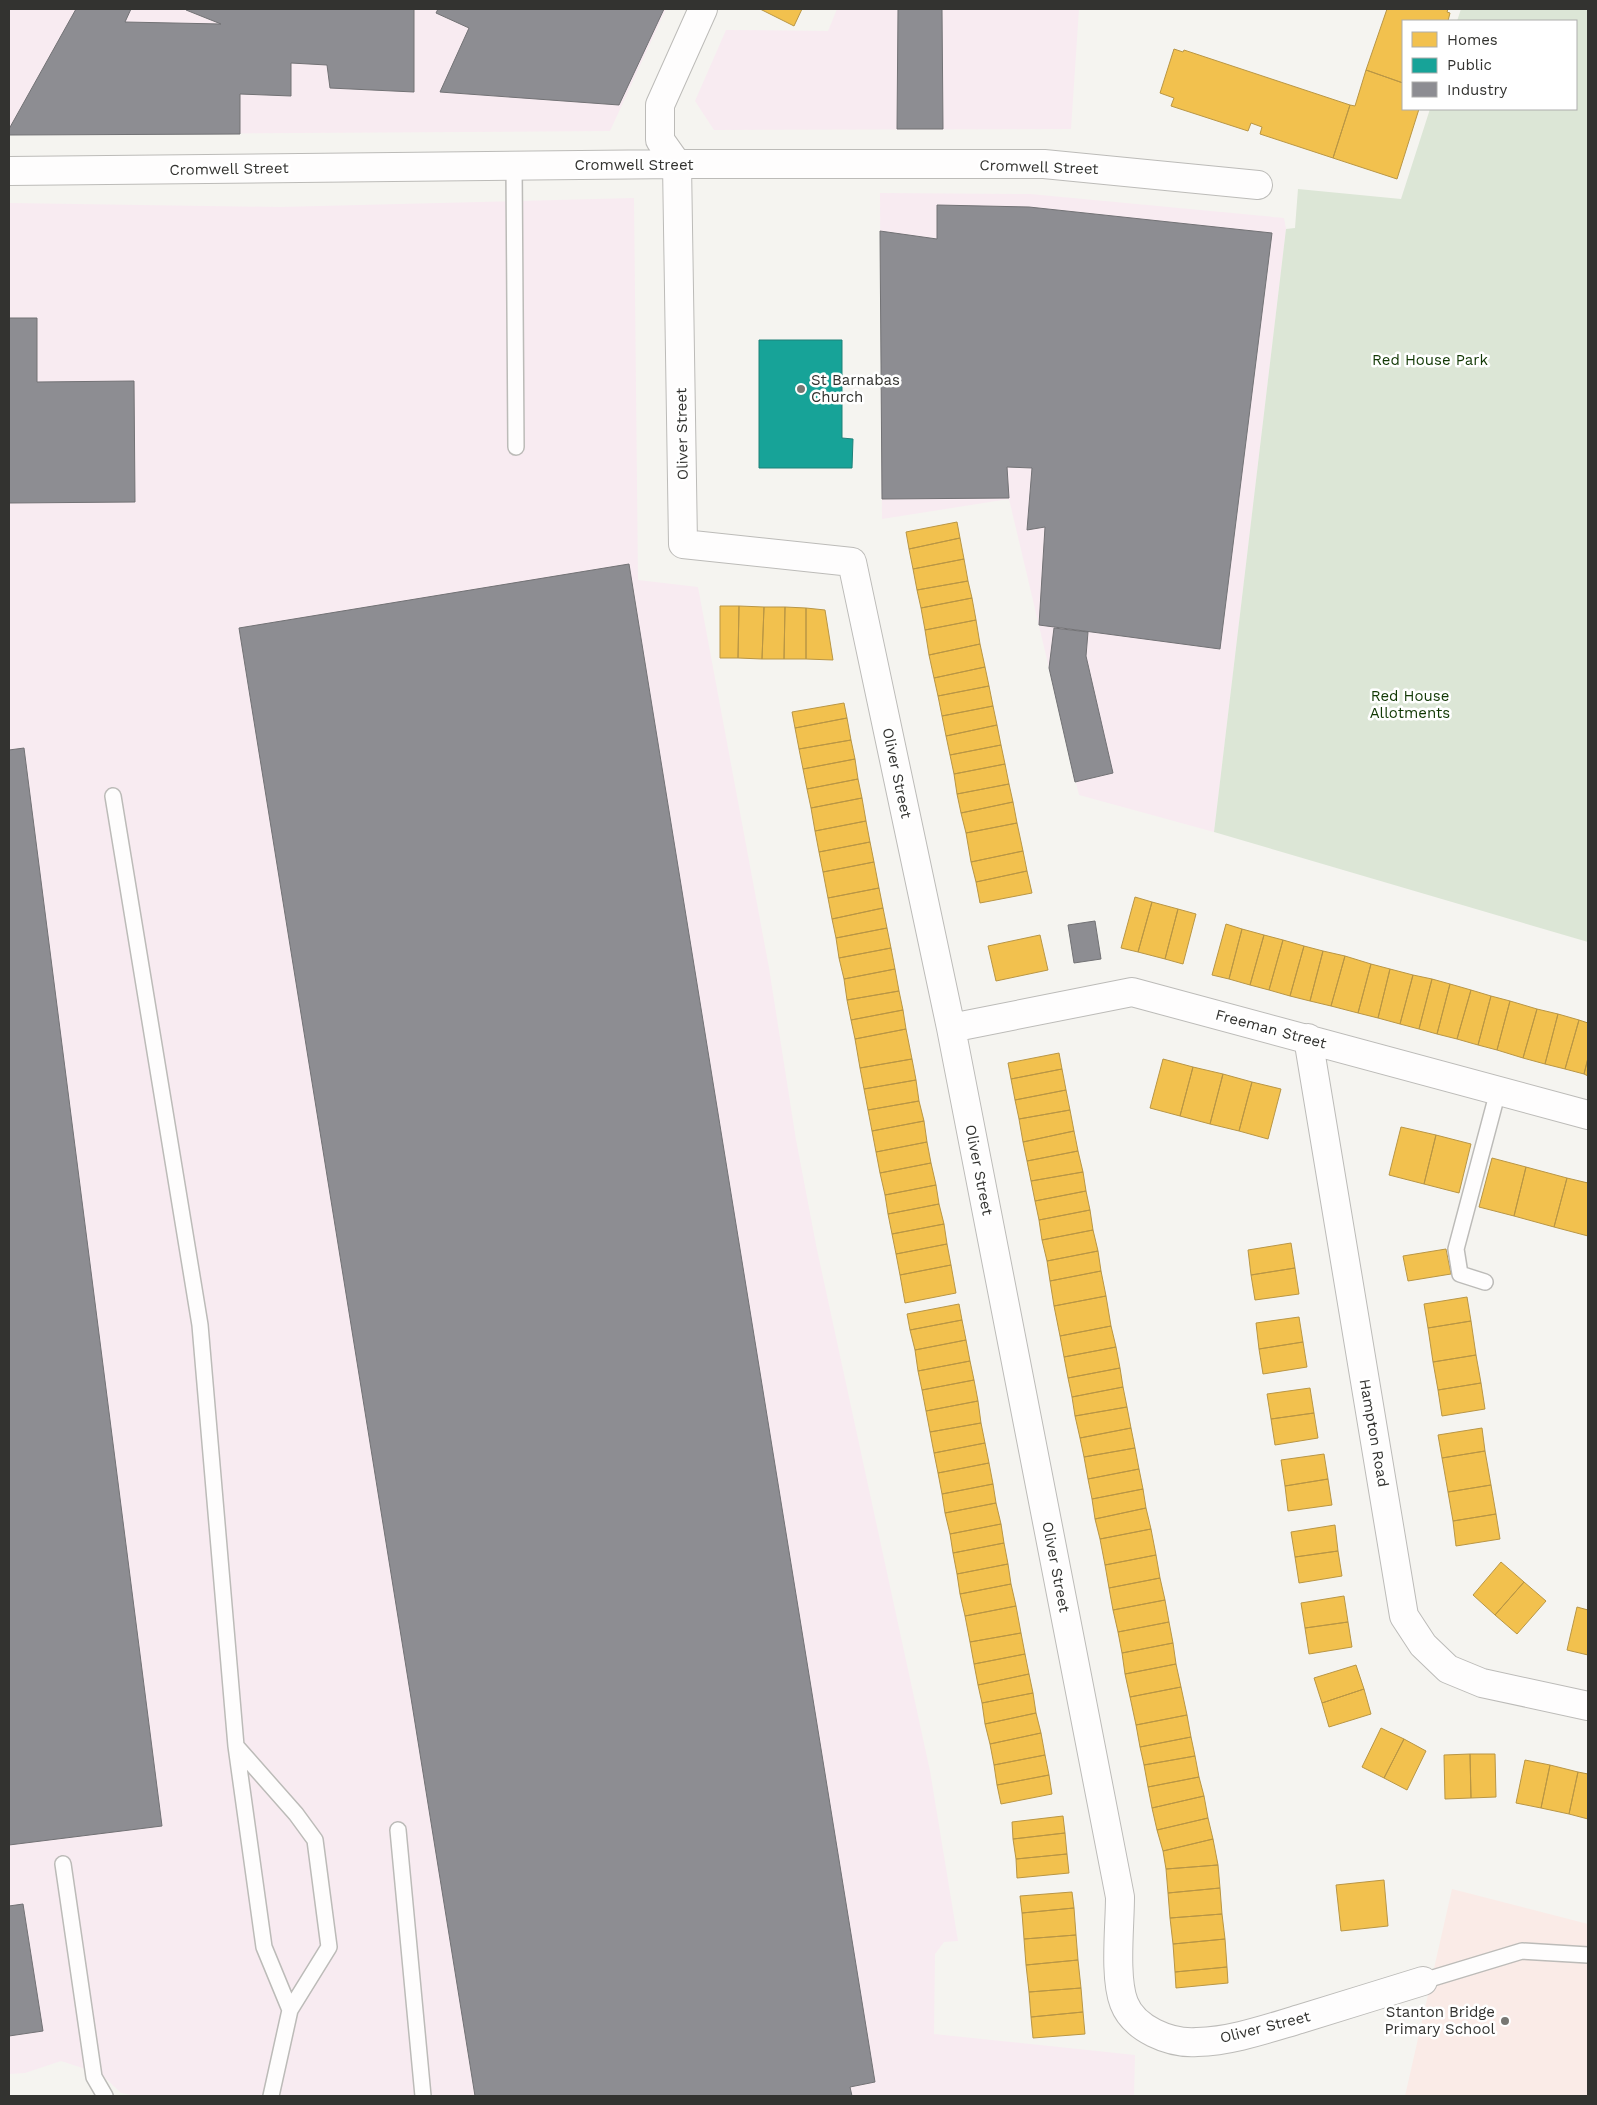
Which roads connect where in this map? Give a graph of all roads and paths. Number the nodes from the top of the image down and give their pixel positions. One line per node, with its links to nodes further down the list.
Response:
1 (703, 9): 2 (street)
2 (677, 164): 3 (street, Cromwell Street); 5 (street, Cromwell Street); 8 (street, Oliver Street)
3 (514, 166): 4 (street, Cromwell Street); 6 (lane)
4 (9, 171)
5 (1258, 185)
6 (516, 447)
7 (113, 796): 14 (lane)
8 (951, 1028): 9 (street, Freeman Street); 18 (street, Oliver Street)
9 (1308, 1038): 10 (street, Freeman Street); 13 (street, Hampton Road)
10 (1498, 1091): 11 (street, Freeman Street); 12 (lane)
11 (1588, 1116)
12 (1485, 1282)
13 (1588, 1706)
14 (236, 1746): 19 (lane); 19 (lane)
15 (398, 1830): 22 (lane)
16 (63, 1864): 20 (lane)
17 (1588, 1955): 18 (lane)
18 (1424, 1981)
19 (290, 2010): 21 (lane)
20 (105, 2096)
21 (271, 2096)
22 (424, 2096)

